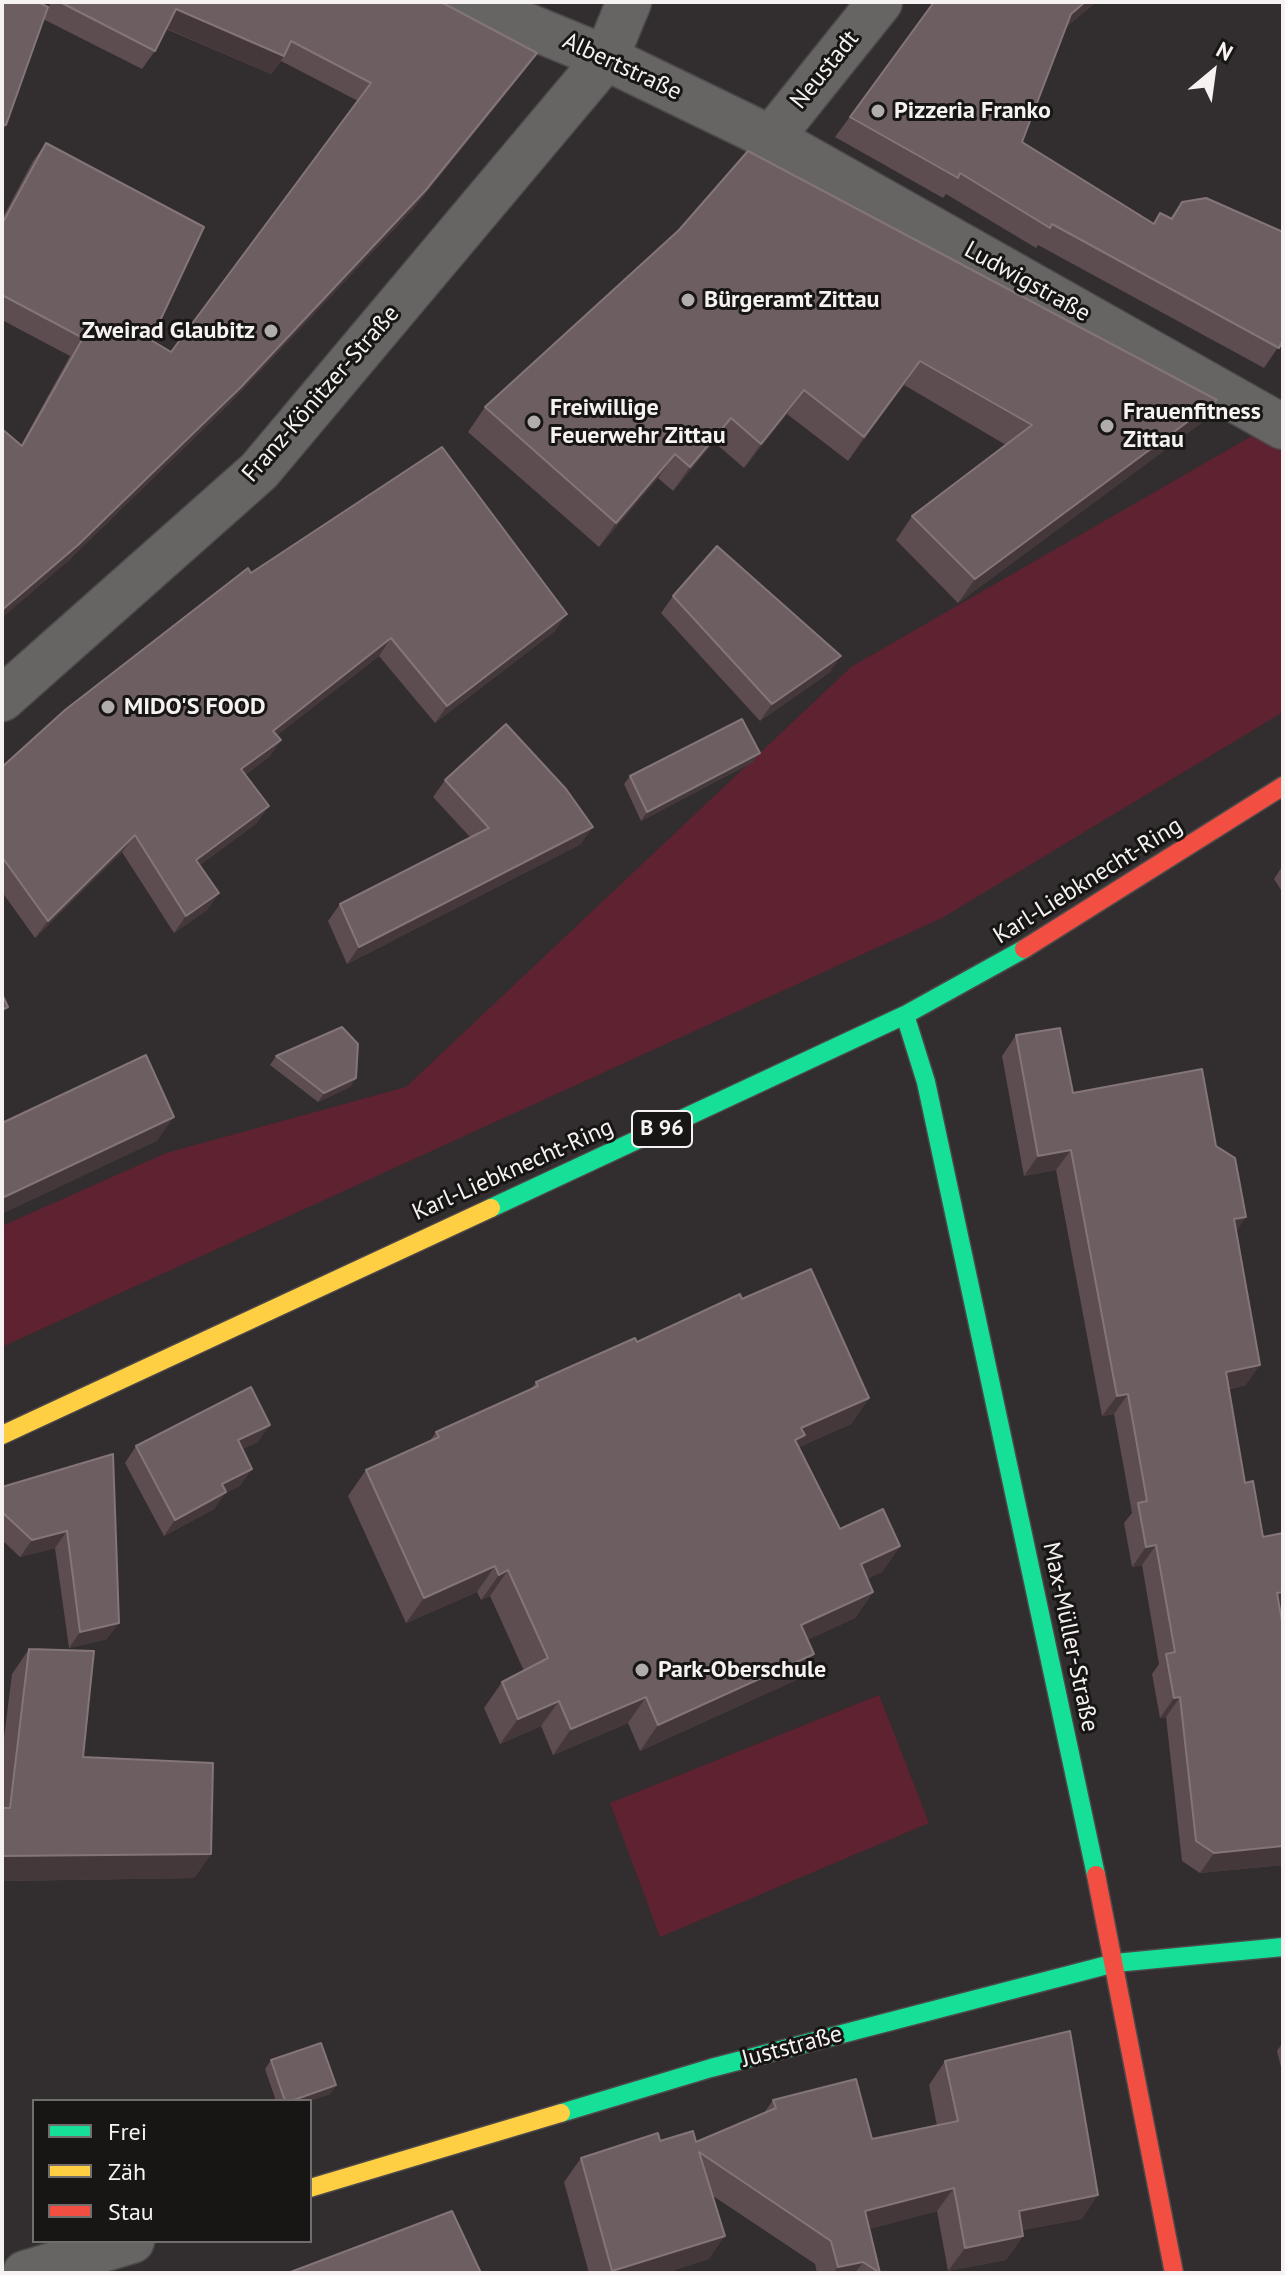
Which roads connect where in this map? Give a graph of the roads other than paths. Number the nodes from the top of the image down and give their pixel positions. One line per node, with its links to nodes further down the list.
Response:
1 (470, 2): 4 (street, Albertstraße)
2 (629, 2): 4 (street)
3 (880, 2): 5 (street, Neustadt)
4 (606, 58): 5 (street, Albertstraße); 7 (street, Franz-Könitzer-Straße)
5 (771, 138): 6 (street, Ludwigstraße)
6 (1283, 427)
7 (2, 699)
8 (1283, 786): 9 (street, Karl-Liebknecht-Ring / B 96)
9 (905, 1015): 10 (street, Karl-Liebknecht-Ring / B 96); 12 (street, Max-Müller-Straße)
10 (2, 1435)
11 (1283, 1947): 12 (street, Juststraße)
12 (1115, 1963): 13 (street, Juststraße); 16 (street, Max-Müller-Straße)
13 (312, 2187)
14 (125, 2243): 15 (street)
15 (25, 2273)
16 (1174, 2273)

